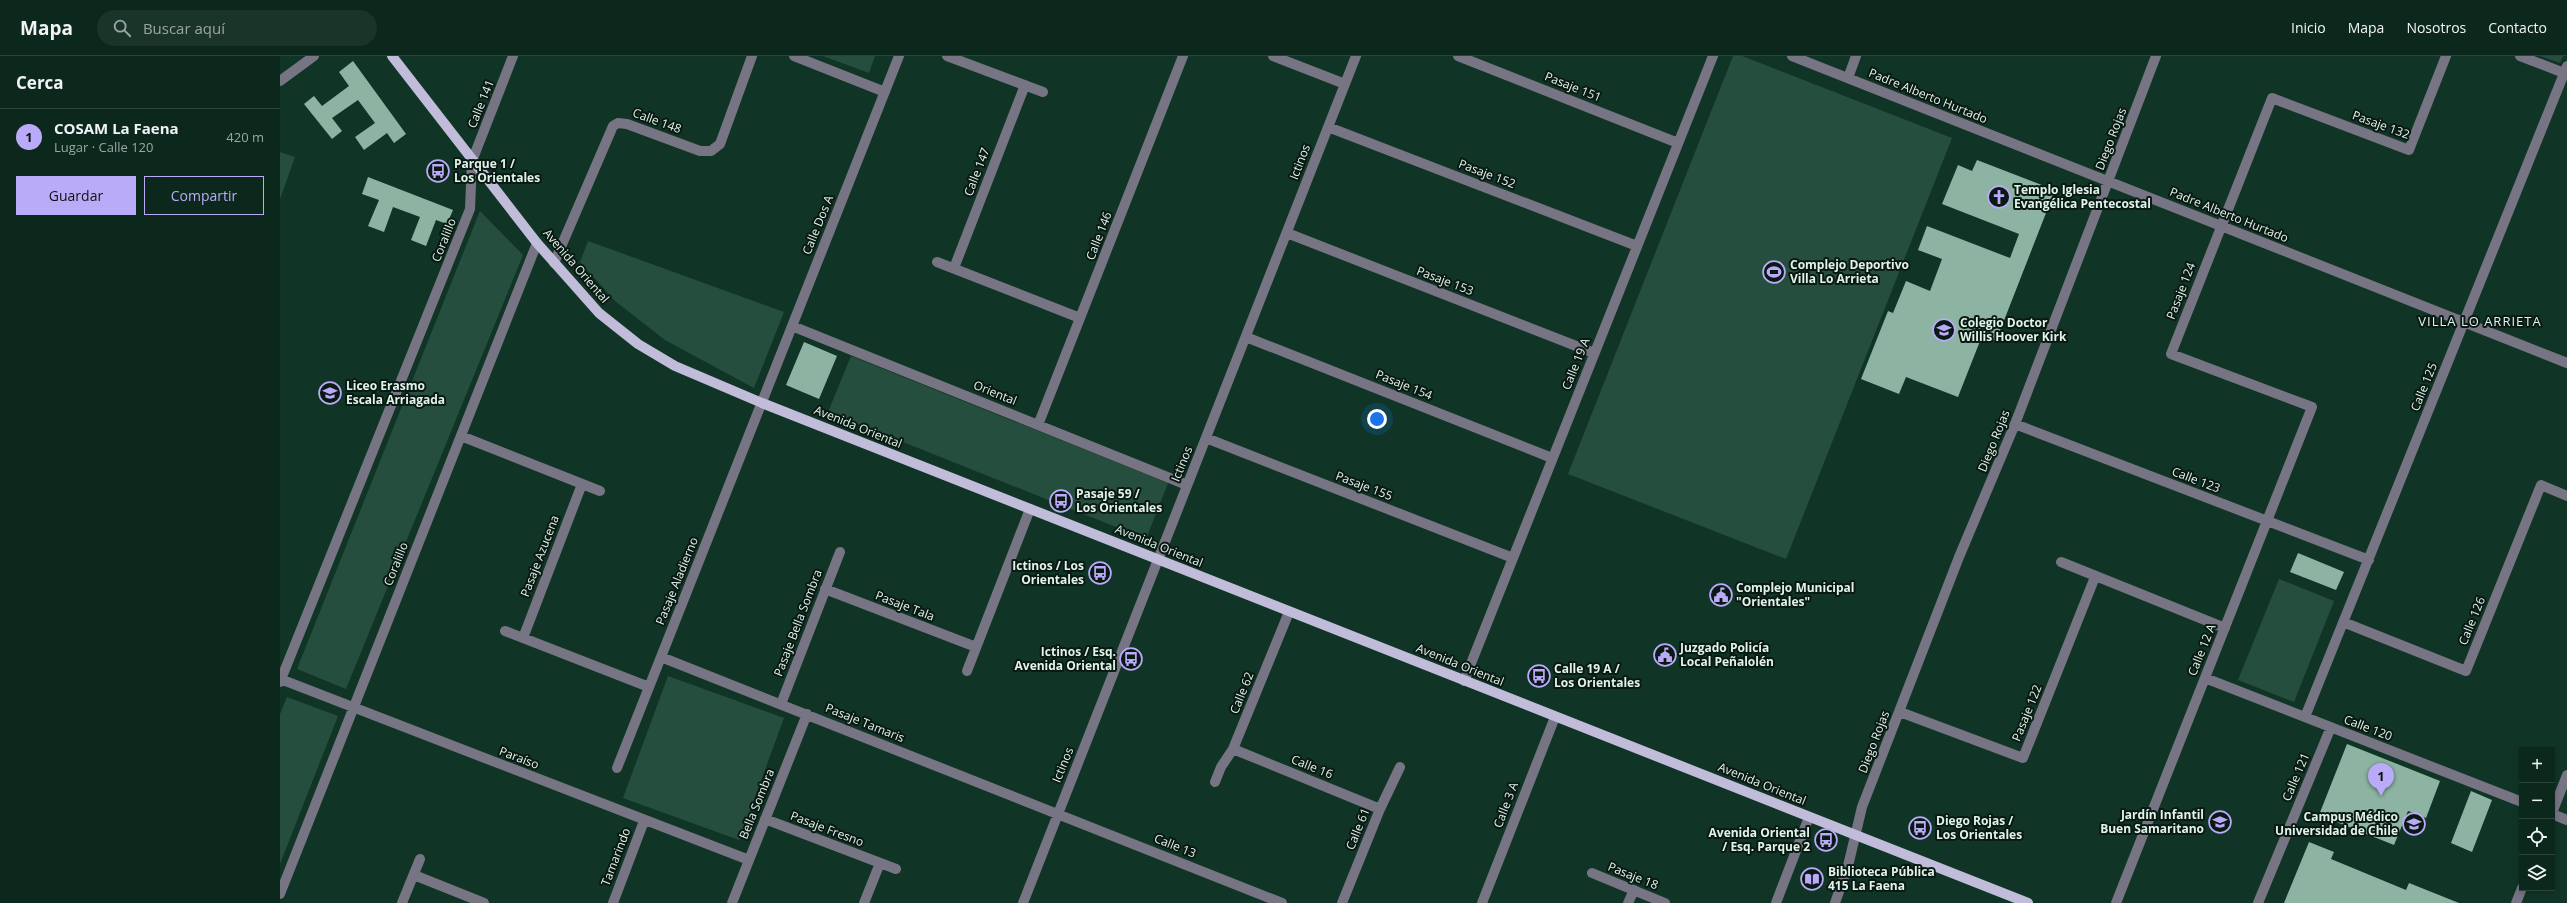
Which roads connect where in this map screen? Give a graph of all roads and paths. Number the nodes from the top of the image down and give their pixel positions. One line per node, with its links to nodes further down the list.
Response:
1 (314, 56): 20 (street)
2 (392, 56): 28 (main road, Avenida Oriental)
3 (513, 56): 28 (street, Calle 141)
4 (752, 56): 35 (street, Calle 148)
5 (794, 56): 23 (street)
6 (899, 56): 23 (street, Calle Dos A)
7 (947, 56): 22 (street)
8 (1183, 56): 37 (street, Calle 146)
9 (1273, 56): 21 (street)
10 (1356, 56): 21 (street, Ictinos)
11 (1458, 56): 27 (street, Pasaje 151)
12 (1713, 56): 27 (street, Calle 19 A)
13 (1792, 56): 19 (street, Padre Alberto Hurtado)
14 (1856, 56): 19 (street)
15 (2156, 56): 29 (street, Diego Rojas)
16 (2446, 56): 25 (street, Pasaje 132)
17 (2520, 56): 18 (street)
18 (2566, 70): 38 (street, Calle 125)
19 (1848, 78): 29 (street, Padre Alberto Hurtado)
20 (280, 81)
21 (1345, 84): 26 (street, Ictinos)
22 (1025, 86): 24 (street); 36 (street, Calle 147)
23 (884, 92): 39 (street, Calle Dos A)
24 (1043, 92)
25 (2272, 98): 30 (street, Pasaje 124)
26 (1328, 127): 31 (street, Ictinos); 33 (street, Pasaje 152)
27 (1678, 143): 33 (street, Calle 19 A)
28 (472, 161): 32 (main road, Avenida Oriental); 72 (street, Coralillo)
29 (2109, 182): 30 (street, Padre Alberto Hurtado); 45 (street, Diego Rojas)
30 (2220, 226): 38 (street, Padre Alberto Hurtado); 44 (street, Pasaje 124)
31 (1287, 232): 40 (street, Ictinos); 41 (street, Pasaje 153)
32 (537, 243): 35 (main road, Avenida Oriental); 47 (street, Coralillo)
33 (1637, 246): 41 (street, Calle 19 A)
34 (937, 262): 36 (street)
35 (554, 263): 43 (main road, Avenida Oriental)
36 (954, 268): 37 (street)
37 (1080, 318): 46 (street, Calle 146)
38 (2464, 322): 42 (street, Padre Alberto Hurtado); 59 (street, Calle 125)
39 (792, 326): 43 (street, Calle Dos A); 46 (street, Oriental)
40 (1246, 337): 48 (street, Ictinos); 49 (street, Pasaje 154)
41 (1594, 353): 49 (street, Calle 19 A)
42 (2567, 363)
43 (762, 403): 54 (main road, Avenida Oriental); 69 (street, Pasaje Aladierno)
44 (2312, 407): 55 (street, Calle 12 A)
45 (2015, 424): 55 (street, Calle 123); 77 (street, Diego Rojas)
46 (1038, 425): 51 (street, Oriental)
47 (461, 436): 50 (street); 76 (street, Coralillo)
48 (1206, 438): 51 (street, Ictinos); 57 (street, Pasaje 155)
49 (1552, 458): 57 (street, Calle 19 A)
50 (582, 484): 52 (street); 67 (street, Pasaje Azucena)
51 (1187, 484): 58 (street, Ictinos)
52 (600, 491)
53 (2567, 496): 64 (street, Calle 126)
54 (1030, 509): 58 (main road, Avenida Oriental); 68 (street)
55 (2267, 521): 59 (street, Calle 123); 65 (street, Calle 12 A)
56 (840, 552): 62 (street, Pasaje Bella Sombra)
57 (1513, 558): 73 (street, Calle 19 A)
58 (1158, 560): 63 (main road, Avenida Oriental); 90 (street, Ictinos)
59 (2369, 560): 64 (street, Calle 125)
60 (2061, 562): 61 (street)
61 (2095, 577): 65 (street); 77 (street, Pasaje 122)
62 (825, 589): 68 (street, Pasaje Tala); 75 (street, Pasaje Bella Sombra)
63 (1289, 612): 73 (main road, Avenida Oriental); 82 (street, Calle 62)
64 (2343, 622): 80 (street, Calle 125)
65 (2225, 628): 71 (street, Calle 12 A)
66 (505, 631): 67 (street)
67 (523, 638): 74 (street)
68 (976, 647): 70 (street)
69 (662, 656): 74 (street, Pasaje Aladierno); 75 (street, Pasaje Tamaris)
70 (967, 671)
71 (2205, 678): 80 (street, Calle 120); 120 (street, Calle 12 A)
72 (280, 680): 76 (street, Paraíso)
73 (1464, 681): 79 (main road, Avenida Oriental)
74 (649, 687): 84 (street, Pasaje Aladierno)
75 (781, 704): 78 (street, Pasaje Tamaris)
76 (353, 707): 95 (street, Paraíso); 105 (street, Coralillo)
77 (1900, 712): 96 (street, Diego Rojas)
78 (806, 714): 90 (street, Pasaje Tamaris); 93 (street, Bella Sombra)
79 (1554, 716): 92 (main road, Avenida Oriental); 114 (street, Calle 3 A)
80 (2305, 717): 81 (street, Calle 120)
81 (2331, 727): 87 (street, Calle 120); 121 (street, Calle 121)
82 (1233, 749): 86 (street, Calle 62); 89 (street, Calle 16)
83 (1400, 767): 89 (street, Calle 61)
84 (617, 768)
85 (2567, 775): 88 (street)
86 (1215, 782)
87 (2519, 801)
88 (2555, 806)
89 (1380, 809): 113 (street, Calle 61)
90 (1058, 814): 111 (street, Ictinos); 112 (street, Calle 13)
91 (2555, 815): 94 (street)
92 (1809, 817): 96 (main road, Avenida Oriental); 117 (street)
93 (765, 819): 98 (street, Bella Sombra); 99 (street, Pasaje Fresno)
94 (2567, 820)
95 (644, 821): 98 (street, Paraíso); 108 (street, Tamarindo)
96 (1855, 836): 118 (street, Diego Rojas); 119 (main road, Avenida Oriental)
97 (420, 859): 102 (street)
98 (749, 860): 109 (street, Bella Sombra)
99 (880, 863): 100 (street, Pasaje Fresno); 110 (street)
100 (896, 869)
101 (1592, 873): 103 (street, Pasaje 18)
102 (414, 875): 106 (street); 107 (street)
103 (1634, 890): 115 (street); 116 (street, Pasaje 18)
104 (2521, 891): 122 (street)
105 (280, 894)
106 (402, 903)
107 (484, 903)
108 (613, 903)
109 (732, 903)
110 (864, 903)
111 (1023, 903)
112 (1282, 903)
113 (1342, 903)
114 (1482, 903)
115 (1628, 903)
116 (1665, 903)
117 (1776, 903)
118 (1835, 903)
119 (2028, 903)
120 (2116, 903)
121 (2258, 903)
122 (2516, 903)

